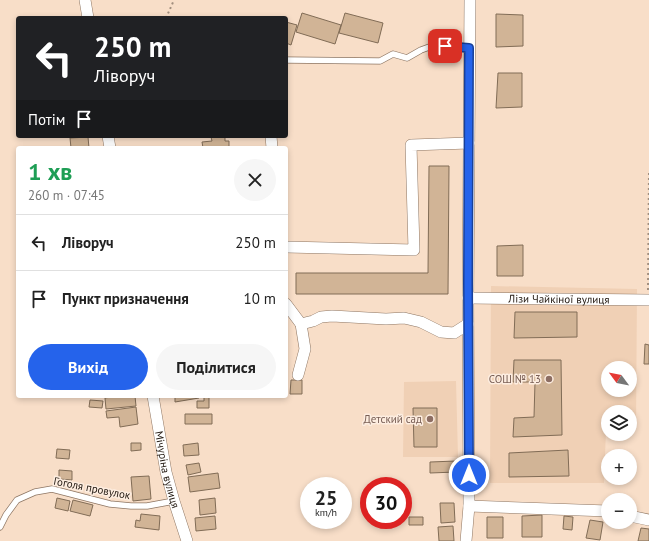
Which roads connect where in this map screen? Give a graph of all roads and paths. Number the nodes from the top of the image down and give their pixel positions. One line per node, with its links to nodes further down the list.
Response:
1 (85, 0): 4 (street)
2 (174, 0): 5 (path)
3 (470, 0): 6 (street)
4 (88, 16)
5 (167, 16)
6 (469, 48): 7 (lane); 8 (street)
7 (288, 60)
8 (469, 143): 10 (street); 11 (street)
9 (649, 173): 12 (path)
10 (288, 247)
11 (468, 298): 12 (street, Лізи Чайкіної вулиця); 15 (street)
12 (648, 300)
13 (288, 308): 14 (street)
14 (301, 324): 15 (street); 16 (street)
15 (468, 324): 19 (street)
16 (298, 375)
17 (153, 398): 18 (street, Мічуріна вулиця)
18 (174, 501): 23 (lane, Гоголя провулок); 24 (street, Мічуріна вулиця)
19 (469, 506): 20 (street); 25 (street)
20 (601, 511)
21 (637, 517): 22 (street)
22 (649, 520)
23 (0, 527)
24 (187, 541)
25 (466, 541)

